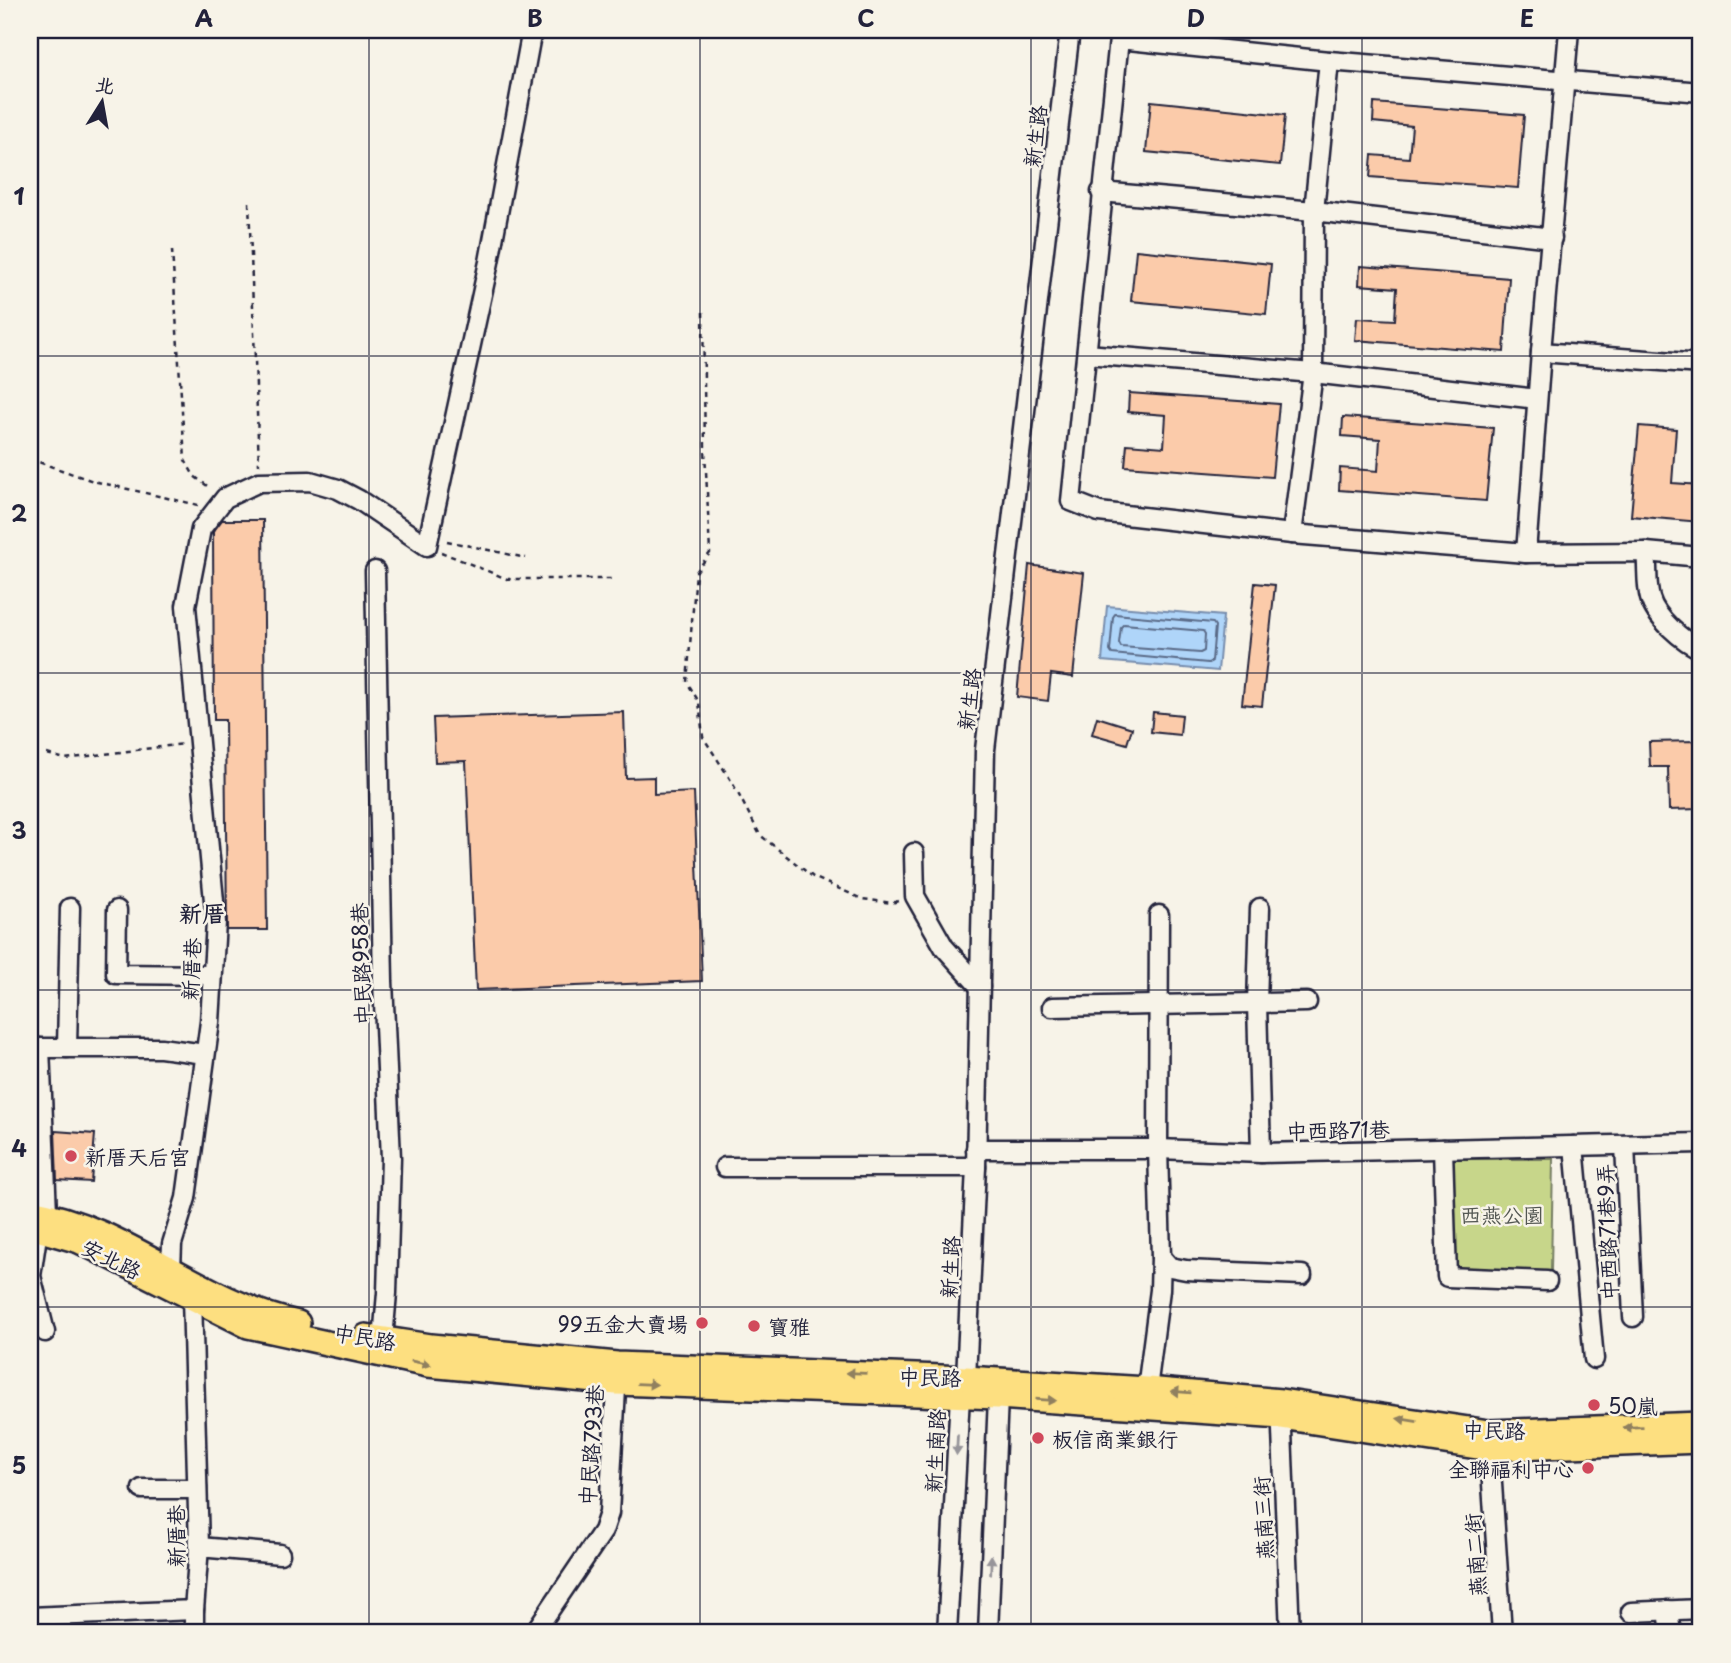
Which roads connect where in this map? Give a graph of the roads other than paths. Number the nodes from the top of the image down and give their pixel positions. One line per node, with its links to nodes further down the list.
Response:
1 (532, 30): 27 (street, 新厝巷)
2 (1070, 30): 28 (street, 新生路)
3 (1569, 30): 6 (street)
4 (1120, 34): 5 (street); 8 (street)
5 (1329, 61): 6 (street); 9 (street)
6 (1565, 80): 7 (street); 10 (street)
7 (1701, 92)
8 (1101, 192): 9 (street); 12 (street)
9 (1314, 211): 10 (street); 14 (street)
10 (1552, 238): 11 (street)
11 (1541, 352): 13 (street); 15 (street)
12 (1087, 354): 14 (street); 16 (street)
13 (1701, 364)
14 (1313, 373): 15 (street); 16 (street)
15 (1537, 400): 18 (street)
16 (1293, 534): 18 (street)
17 (1646, 552): 18 (street); 19 (street); 21 (street)
18 (1526, 553)
19 (1701, 557)
20 (375, 571): 53 (street, 中民路958巷)
21 (1701, 649)
22 (914, 853): 28 (street)
23 (70, 908): 34 (street)
24 (1260, 908): 30 (street)
25 (117, 910): 27 (street)
26 (1158, 915): 31 (street)
27 (211, 975): 35 (street, 新厝巷)
28 (980, 987): 43 (street, 新生路)
29 (1307, 1002): 30 (street)
30 (1257, 1003): 31 (street); 42 (street)
31 (1158, 1006): 32 (street); 40 (street)
32 (1052, 1007)
33 (35, 1048): 34 (street); 36 (street)
34 (67, 1048): 35 (street)
35 (205, 1054): 47 (street, 新厝巷)
36 (36, 1102): 45 (street)
37 (1701, 1143): 38 (street, 中西路71巷)
38 (1625, 1145): 39 (street, 中西路71巷); 51 (street, 中西路71巷9弄)
39 (1574, 1146): 41 (street, 中西路71巷); 54 (street)
40 (1158, 1149): 42 (street, 中西路71巷); 43 (street, 中西路71巷); 46 (street)
41 (1443, 1149): 42 (street, 中西路71巷); 49 (street)
42 (1261, 1153)
43 (976, 1158): 44 (street, 中西路71巷); 56 (street, 新生路)
44 (725, 1167)
45 (36, 1220): 47 (main road, 安北路); 50 (main road, 安北路); 52 (street)
46 (1161, 1257): 48 (street); 57 (street)
47 (172, 1268): 50 (street); 53 (main road, 中民路)
48 (1301, 1275)
49 (1547, 1281)
50 (192, 1297): 53 (main road, 中民路); 64 (street, 新厝巷)
51 (1633, 1317)
52 (45, 1332)
53 (382, 1347): 55 (main road, 中民路)
54 (1594, 1359)
55 (617, 1373): 56 (main road, 中民路); 73 (street, 中民路793巷)
56 (963, 1387): 57 (main road, 中民路); 58 (main road, 中民路); 74 (street, 新生南路, one-way to 74)
57 (1147, 1389): 59 (main road, 中民路, one-way to 57)
58 (998, 1397): 59 (main road, 中民路, one-way to 59); 75 (street, one-way to 58)
59 (1281, 1409): 61 (main road, 中民路); 76 (street, 燕南三街)
60 (1701, 1424): 61 (main road, 中民路, one-way to 61)
61 (1489, 1441): 62 (main road, 中民路); 77 (street, 燕南二街)
62 (1701, 1441)
63 (142, 1489): 64 (street)
64 (197, 1489): 65 (street, 新厝巷)
65 (199, 1547): 66 (street); 68 (street, 新厝巷)
66 (280, 1554)
67 (1701, 1609): 69 (street)
68 (194, 1610): 71 (street); 72 (street, 新厝巷)
69 (1668, 1610): 70 (street); 78 (street)
70 (1631, 1612)
71 (30, 1617)
72 (194, 1633)
73 (534, 1633)
74 (947, 1633)
75 (988, 1633)
76 (1290, 1633)
77 (1502, 1633)
78 (1671, 1633)

